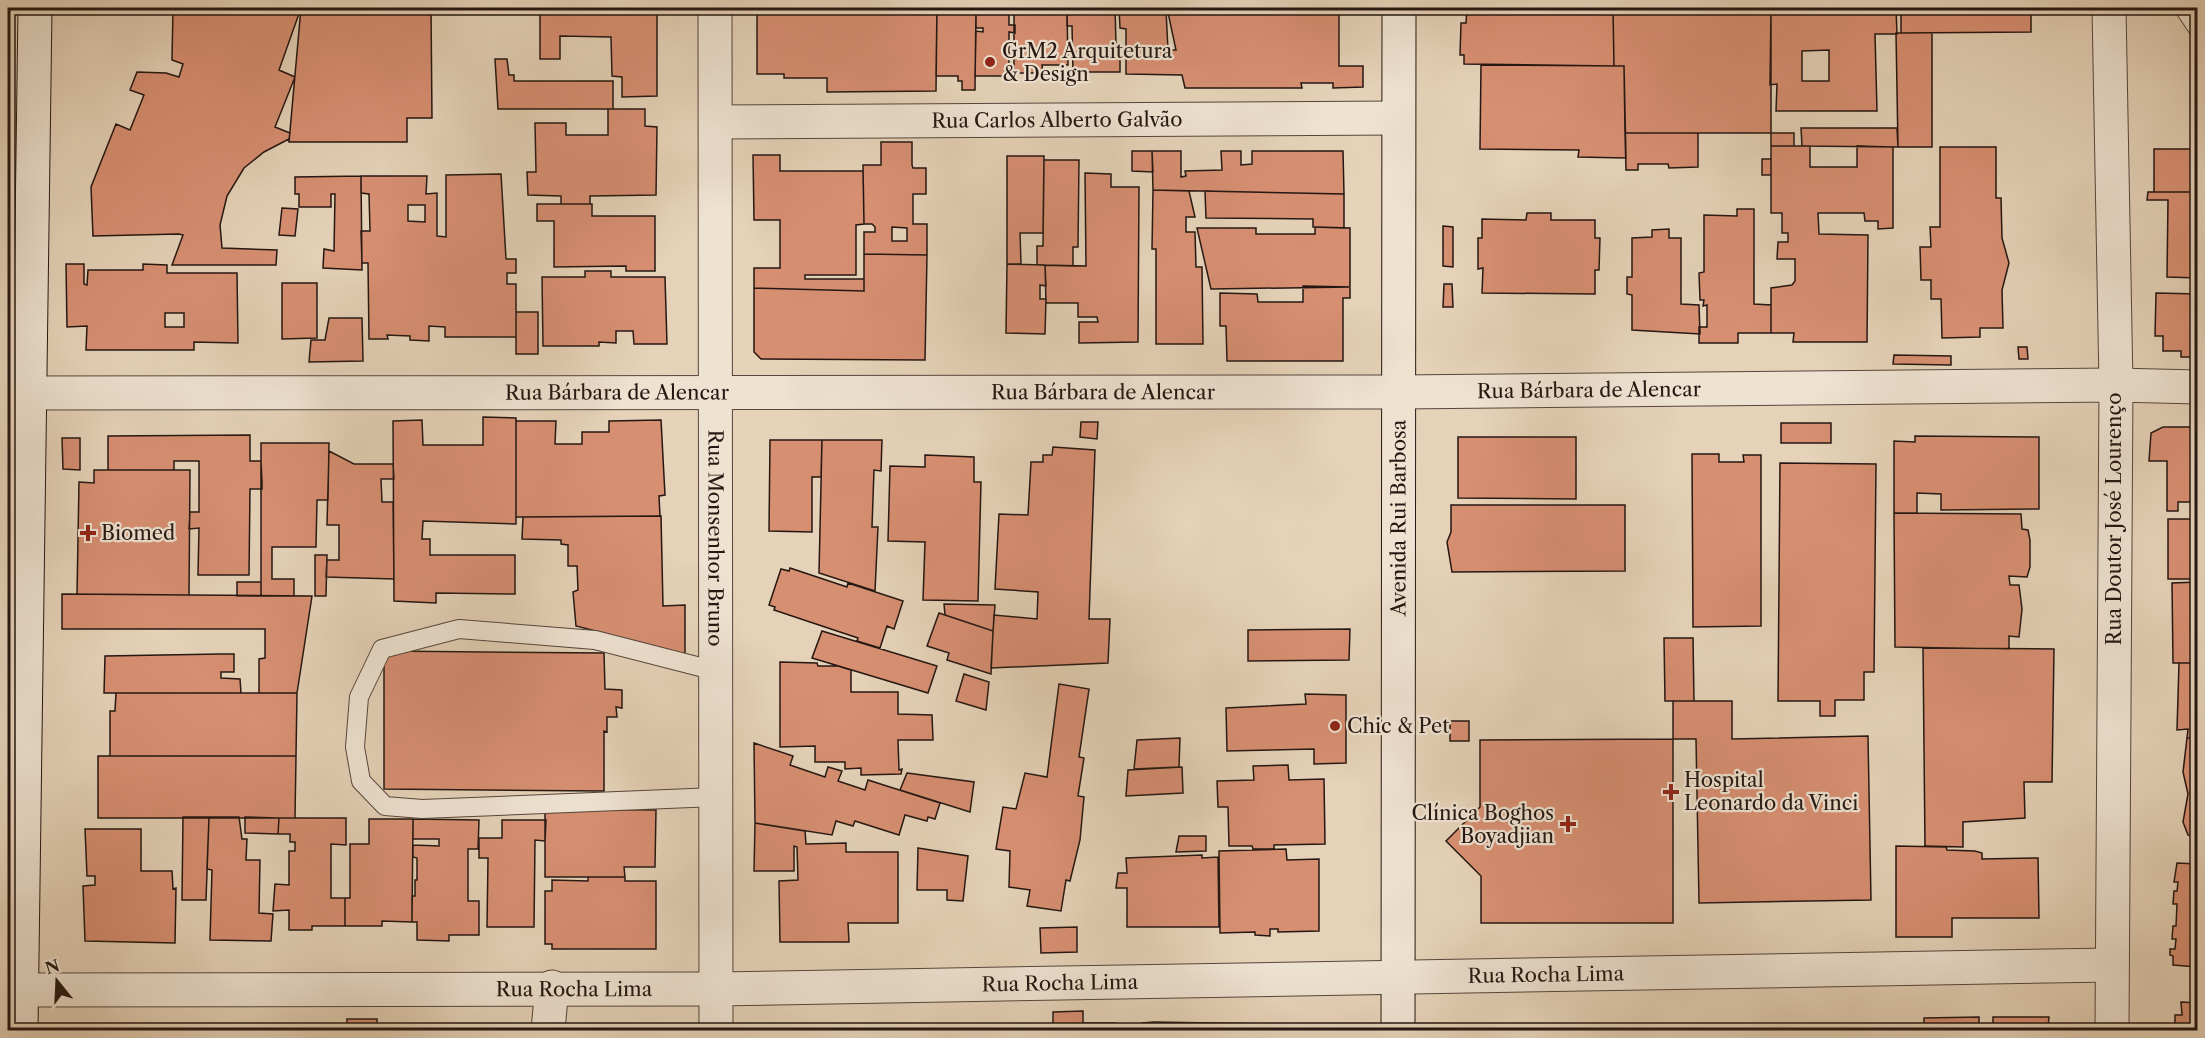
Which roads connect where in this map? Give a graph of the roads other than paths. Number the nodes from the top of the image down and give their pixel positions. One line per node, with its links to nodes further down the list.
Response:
1 (35, 8): 12 (street)
2 (715, 8): 8 (street, Rua Monsenhor Bruno)
3 (1399, 8): 7 (street, Avenida Rui Barbosa)
4 (2109, 8): 9 (street, Rua Doutor José Lourenço)
5 (2184, 8): 6 (lane)
6 (2198, 29)
7 (1398, 118): 8 (street, Rua Carlos Alberto Galvão); 11 (street, Avenida Rui Barbosa)
8 (717, 122): 13 (street, Rua Monsenhor Bruno)
9 (2116, 385): 10 (street, Rua Bárbara de Alencar); 11 (street, Rua Bárbara de Alencar); 16 (street, Rua Doutor José Lourenço)
10 (2198, 387)
11 (1400, 392): 13 (street, Rua Bárbara de Alencar); 17 (street, Avenida Rui Barbosa)
12 (18, 393): 13 (street, Rua Bárbara de Alencar); 19 (street)
13 (716, 394): 14 (street, Rua Monsenhor Bruno)
14 (716, 671): 15 (street, Rua Monsenhor Bruno); 15 (lane)
15 (716, 797): 20 (street, Rua Monsenhor Bruno)
16 (2111, 965): 17 (street, Rua Rocha Lima); 25 (street, Rua Doutor José Lourenço)
17 (1398, 975): 20 (street, Rua Rocha Lima); 24 (street, Avenida Rui Barbosa)
18 (552, 987): 19 (street, Rua Rocha Lima); 20 (street, Rua Rocha Lima); 22 (street)
19 (14, 989): 21 (street)
20 (717, 989): 23 (street, Rua Monsenhor Bruno)
21 (21, 1030)
22 (548, 1030)
23 (716, 1030)
24 (1398, 1030)
25 (2112, 1030)

